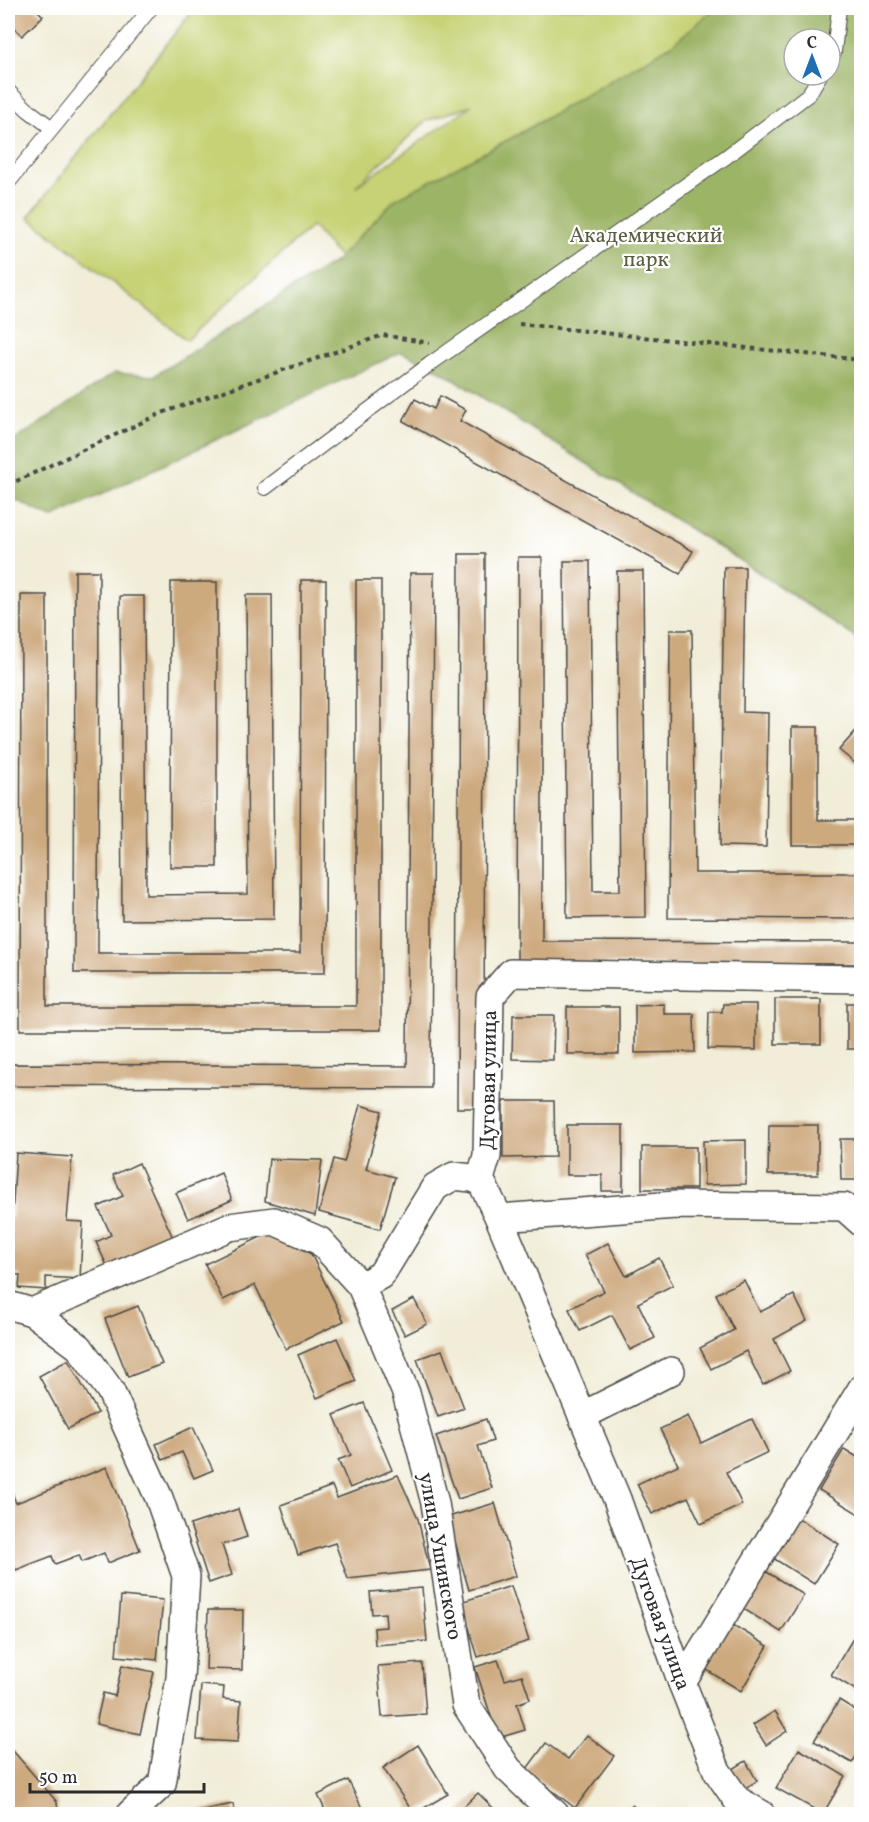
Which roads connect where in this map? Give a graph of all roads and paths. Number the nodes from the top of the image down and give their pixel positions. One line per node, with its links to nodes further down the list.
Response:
1 (151, 8): 6 (lane)
2 (839, 8): 3 (lane)
3 (837, 27)
4 (813, 87): 8 (lane)
5 (8, 91): 6 (lane)
6 (52, 128): 7 (lane)
7 (8, 183)
8 (492, 321): 9 (lane); 10 (path)
9 (453, 348): 11 (path); 12 (lane)
10 (861, 360)
11 (8, 485)
12 (265, 489)
13 (861, 979): 14 (street, Дуговая улица)
14 (480, 1179): 15 (street, Дуговая улица); 17 (street)
15 (499, 1218): 16 (street); 21 (street, Дуговая улица)
16 (861, 1223)
17 (361, 1286): 18 (street, улица Ушинского); 24 (street, улица Ушинского)
18 (20, 1308): 23 (street, улица Ушинского)
19 (671, 1371): 21 (street)
20 (861, 1388): 22 (street)
21 (582, 1416): 22 (street, Дуговая улица)
22 (682, 1683): 25 (street, Дуговая улица)
23 (130, 1815)
24 (555, 1815)
25 (761, 1815)

